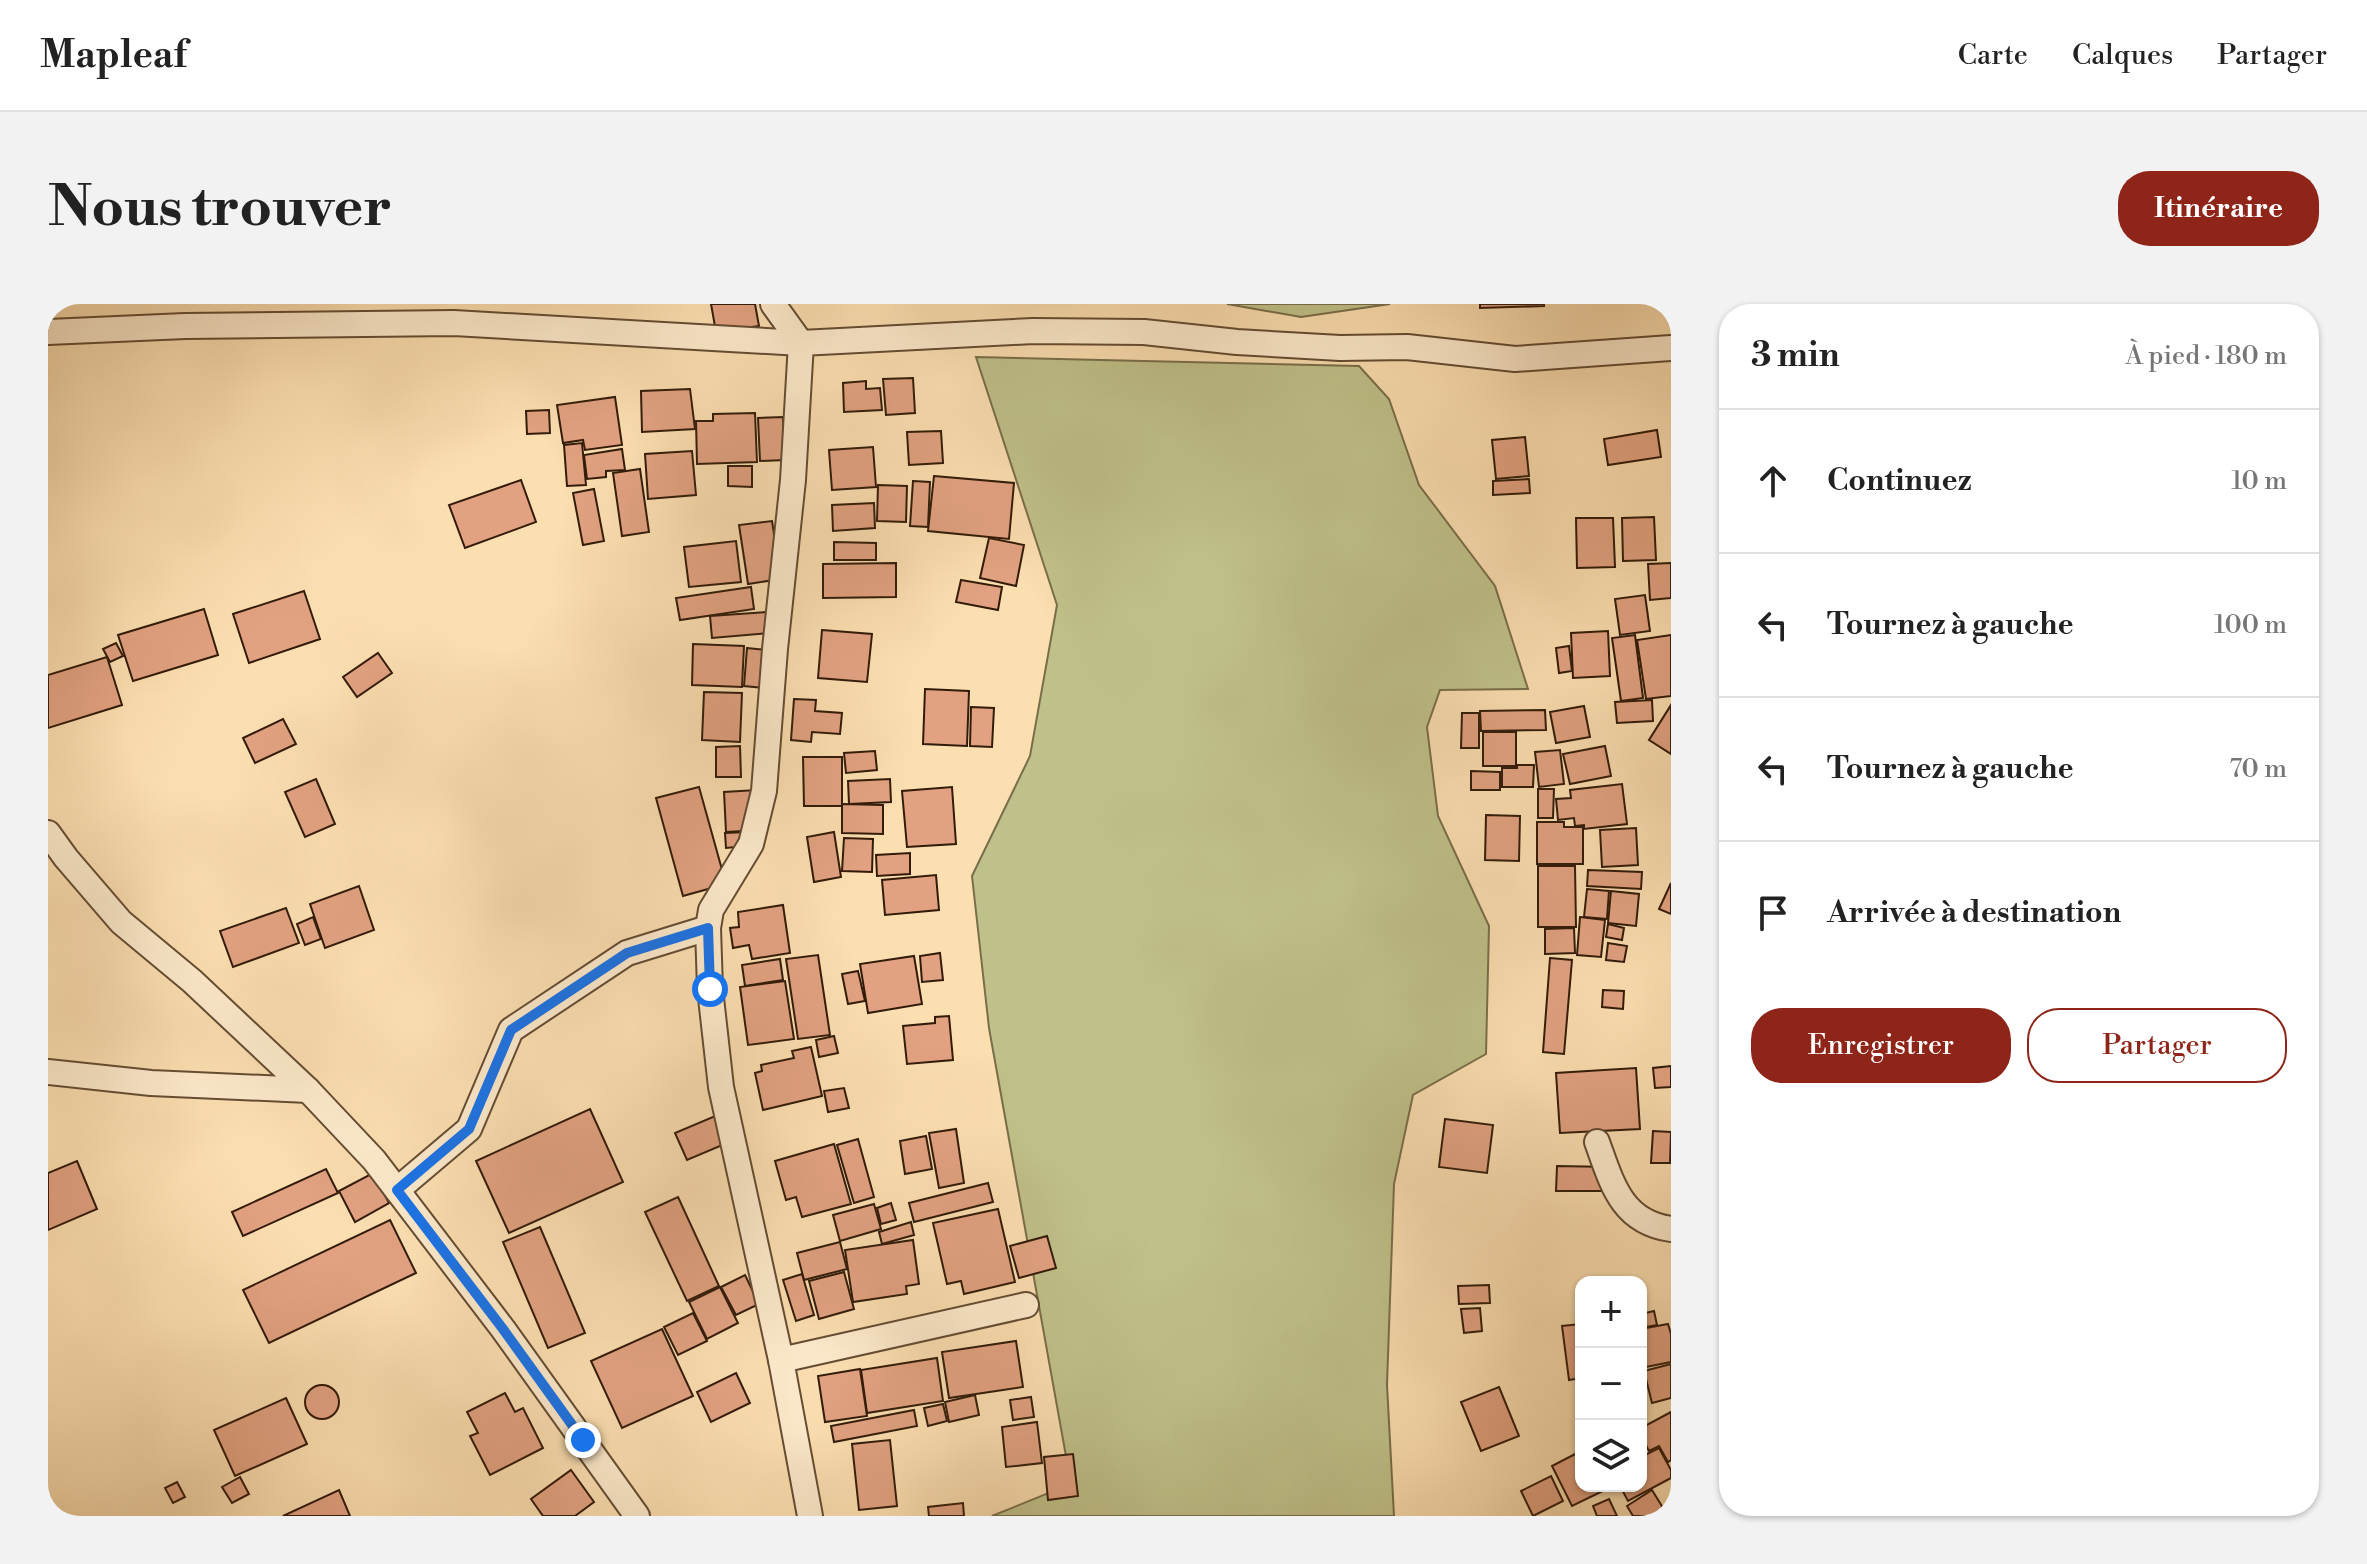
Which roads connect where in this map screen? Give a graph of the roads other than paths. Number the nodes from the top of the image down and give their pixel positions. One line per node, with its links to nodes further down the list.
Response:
1 (773, 304): 4 (street)
2 (356, 313): 3 (street); 4 (street)
3 (48, 332)
4 (801, 343): 5 (street); 7 (street)
5 (1671, 348)
6 (48, 833): 9 (street)
7 (708, 928): 11 (street); 14 (street)
8 (48, 1072): 9 (street)
9 (308, 1090): 11 (street)
10 (1597, 1142): 12 (street)
11 (397, 1190): 15 (street)
12 (1671, 1229)
13 (1026, 1305): 14 (street)
14 (781, 1360): 16 (street)
15 (637, 1516)
16 (810, 1516)

